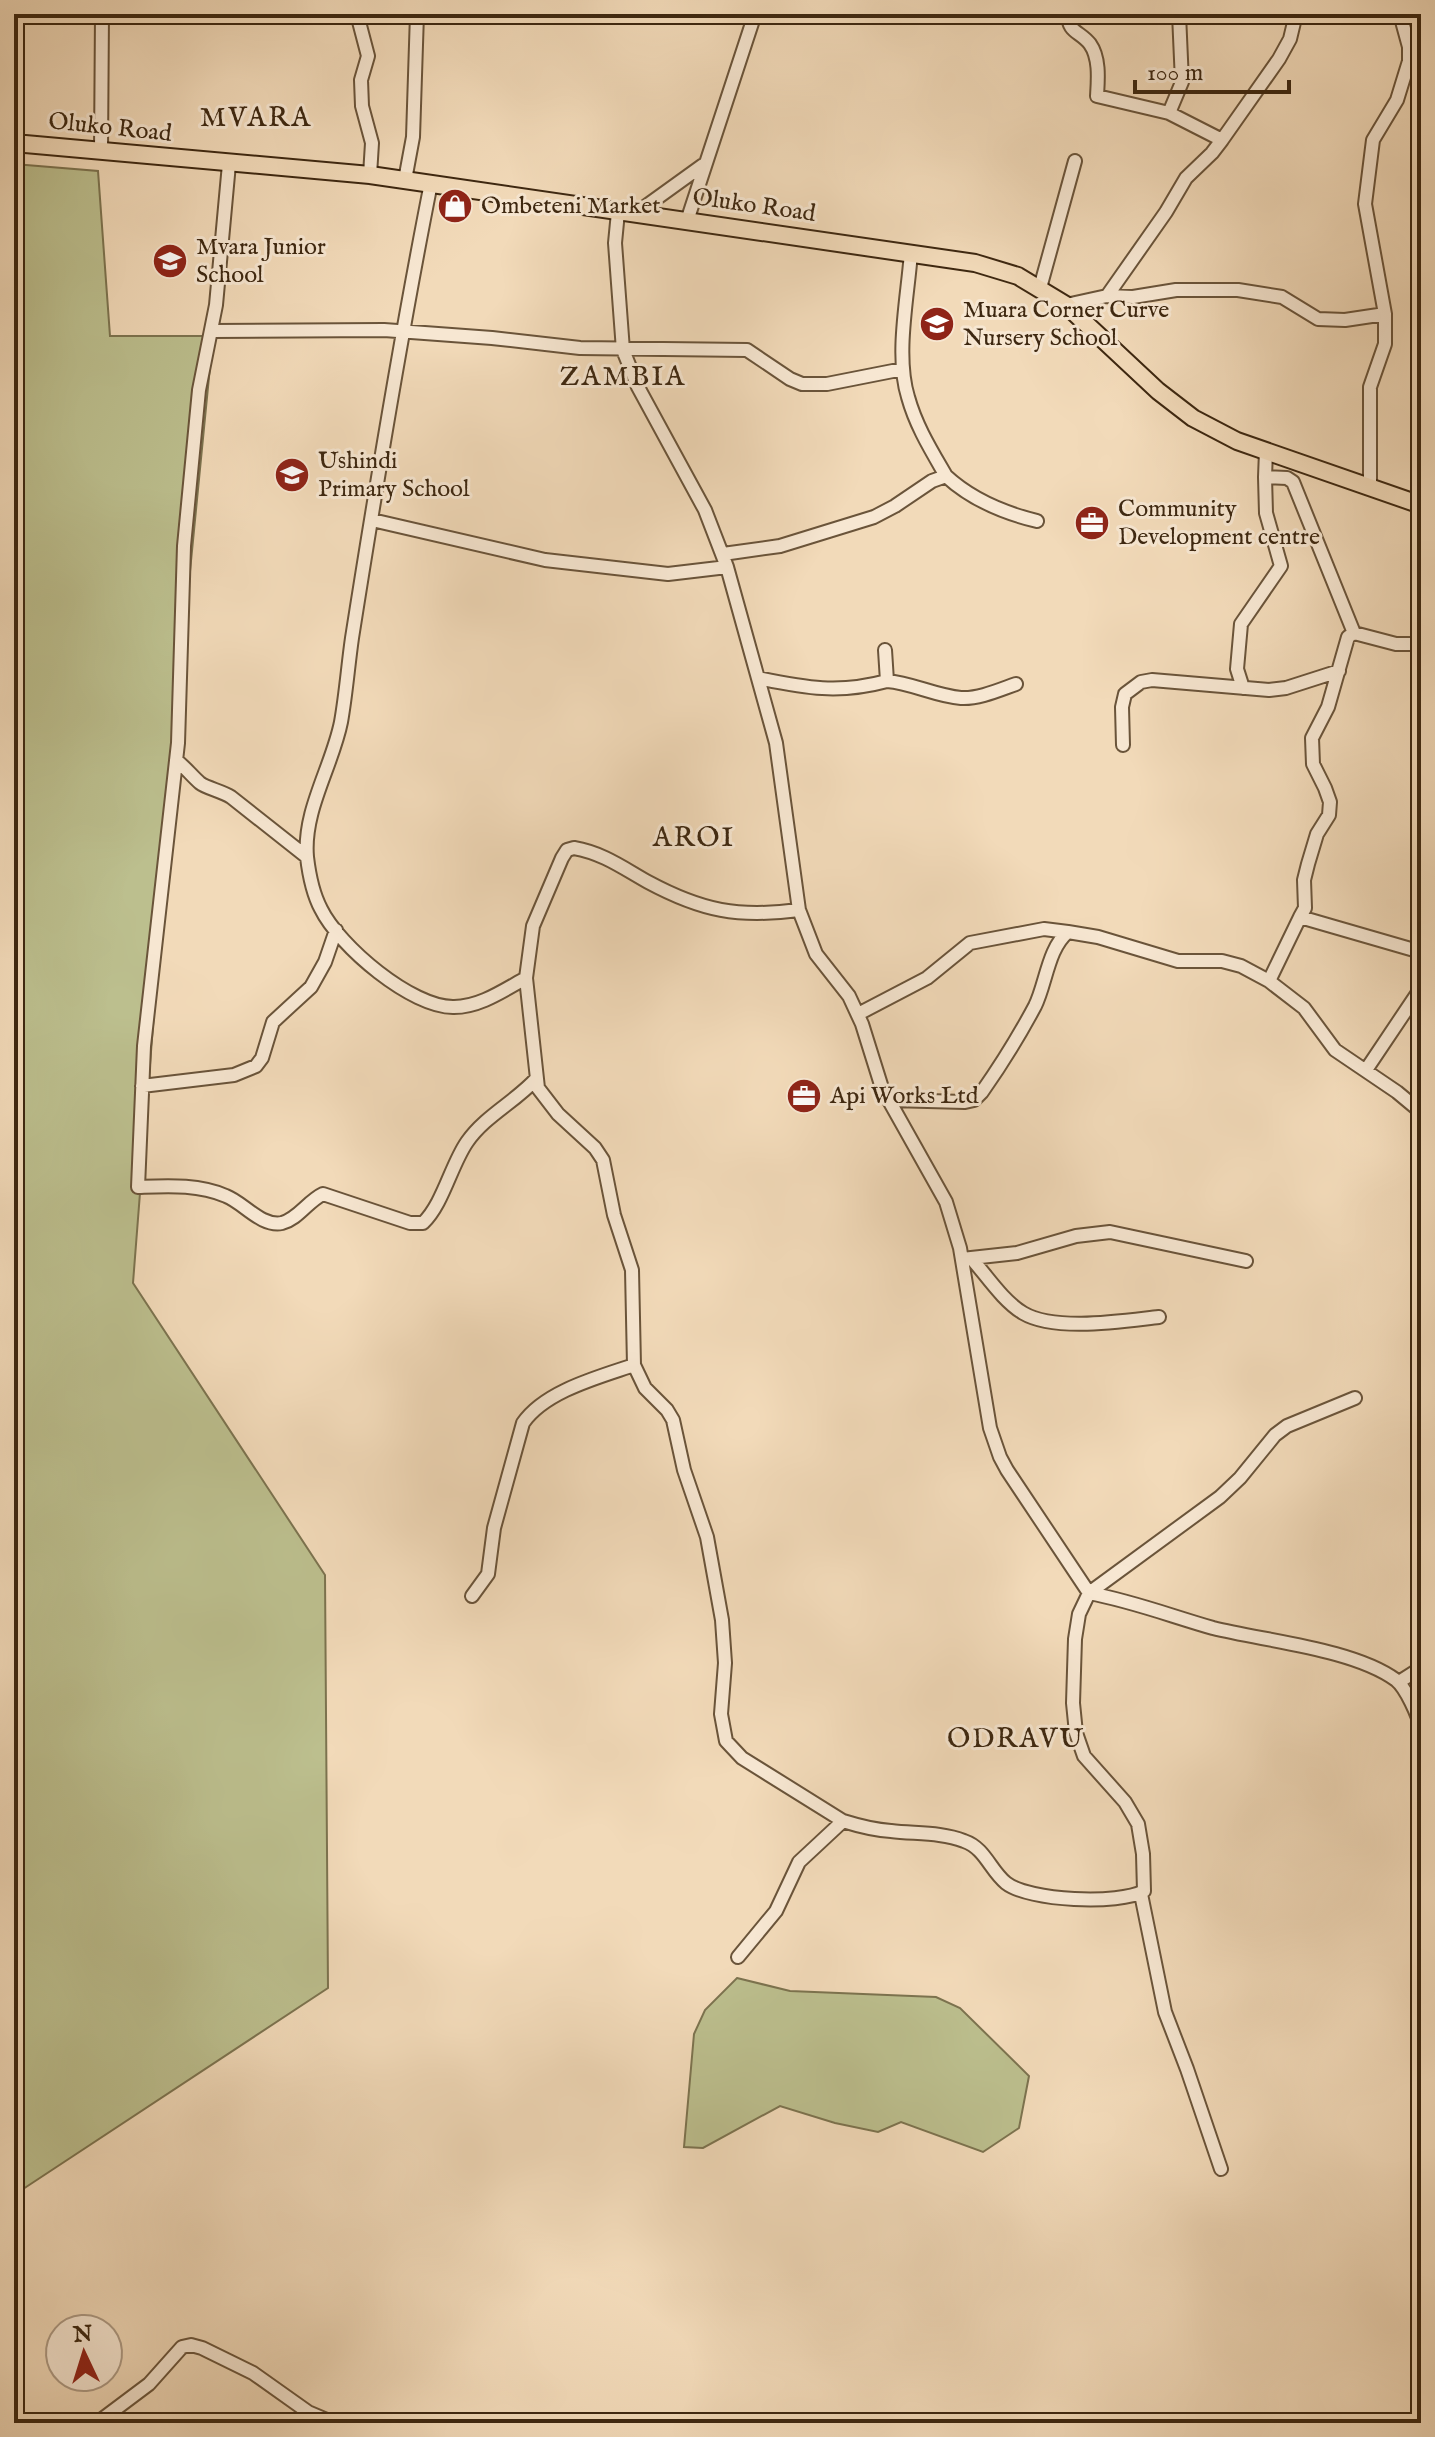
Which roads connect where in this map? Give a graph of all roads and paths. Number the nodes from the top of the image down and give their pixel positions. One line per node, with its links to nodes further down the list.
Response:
1 (102, 14): 12 (street)
2 (357, 14): 16 (street)
3 (417, 14): 17 (street)
4 (755, 14): 14 (street)
5 (1068, 14): 9 (street)
6 (1179, 14): 9 (street)
7 (1296, 14): 10 (street)
8 (1400, 14): 25 (street)
9 (1169, 113): 10 (street)
10 (1222, 140): 23 (street)
11 (14, 143): 12 (main road, Oluko Road)
12 (101, 150): 15 (main road, Oluko Road)
13 (1075, 161): 22 (street)
14 (705, 163): 19 (street); 20 (street)
15 (229, 164): 16 (main road, Oluko Road); 26 (street)
16 (370, 175): 17 (main road, Oluko Road)
17 (405, 180): 18 (main road, Oluko Road)
18 (431, 183): 19 (main road, Oluko Road); 27 (street)
19 (626, 213): 20 (main road, Oluko Road); 28 (street)
20 (687, 221): 21 (main road, Oluko Road)
21 (911, 252): 22 (main road, Oluko Road); 29 (street)
22 (1040, 288): 24 (main road, Oluko Road)
23 (1107, 296): 24 (street); 25 (street)
24 (1066, 305): 30 (main road, Oluko Road)
25 (1385, 314): 33 (street)
26 (212, 331): 27 (street); 48 (street)
27 (403, 331): 28 (street); 35 (street)
28 (623, 350): 29 (street); 37 (street)
29 (903, 369): 31 (street)
30 (1266, 451): 32 (street); 33 (main road, Oluko Road)
31 (946, 476): 36 (street); 37 (street)
32 (1265, 477): 39 (street); 46 (street)
33 (1370, 486): 34 (main road, Oluko Road)
34 (1421, 505)
35 (372, 520): 38 (street); 49 (street)
36 (1037, 521)
37 (723, 554): 38 (street)
38 (727, 567): 43 (street)
39 (1354, 633): 40 (street); 42 (street)
40 (1421, 644)
41 (885, 650): 44 (street)
42 (1339, 671): 46 (street); 51 (street)
43 (758, 678): 44 (street); 50 (street)
44 (887, 681): 45 (street)
45 (1016, 684)
46 (1243, 688): 47 (street)
47 (1123, 745)
48 (176, 760): 49 (street); 61 (street)
49 (307, 857): 52 (street)
50 (799, 910): 55 (street); 58 (street)
51 (1300, 917): 54 (street); 56 (street)
52 (336, 930): 55 (street); 61 (street)
53 (1068, 932): 56 (street); 58 (street); 62 (street)
54 (1421, 952)
55 (526, 978): 60 (street)
56 (1269, 981): 59 (street)
57 (1421, 988): 59 (street)
58 (858, 1014): 62 (street)
59 (1366, 1070): 63 (street)
60 (536, 1079): 61 (street); 67 (street)
61 (142, 1086)
62 (890, 1100): 64 (street)
63 (1421, 1112)
64 (967, 1259): 65 (street); 66 (street); 69 (street)
65 (1246, 1261)
66 (1159, 1317)
67 (634, 1365): 70 (street); 75 (street)
68 (1355, 1398): 69 (street)
69 (1089, 1593): 72 (street); 76 (street)
70 (472, 1596)
71 (1421, 1668): 72 (street)
72 (1399, 1682): 73 (street)
73 (1419, 1714): 74 (street)
74 (1421, 1728)
75 (843, 1821): 76 (street); 77 (street)
76 (1141, 1894): 78 (street)
77 (738, 1957)
78 (1221, 2169)
79 (97, 2423): 80 (street)
80 (334, 2423)

